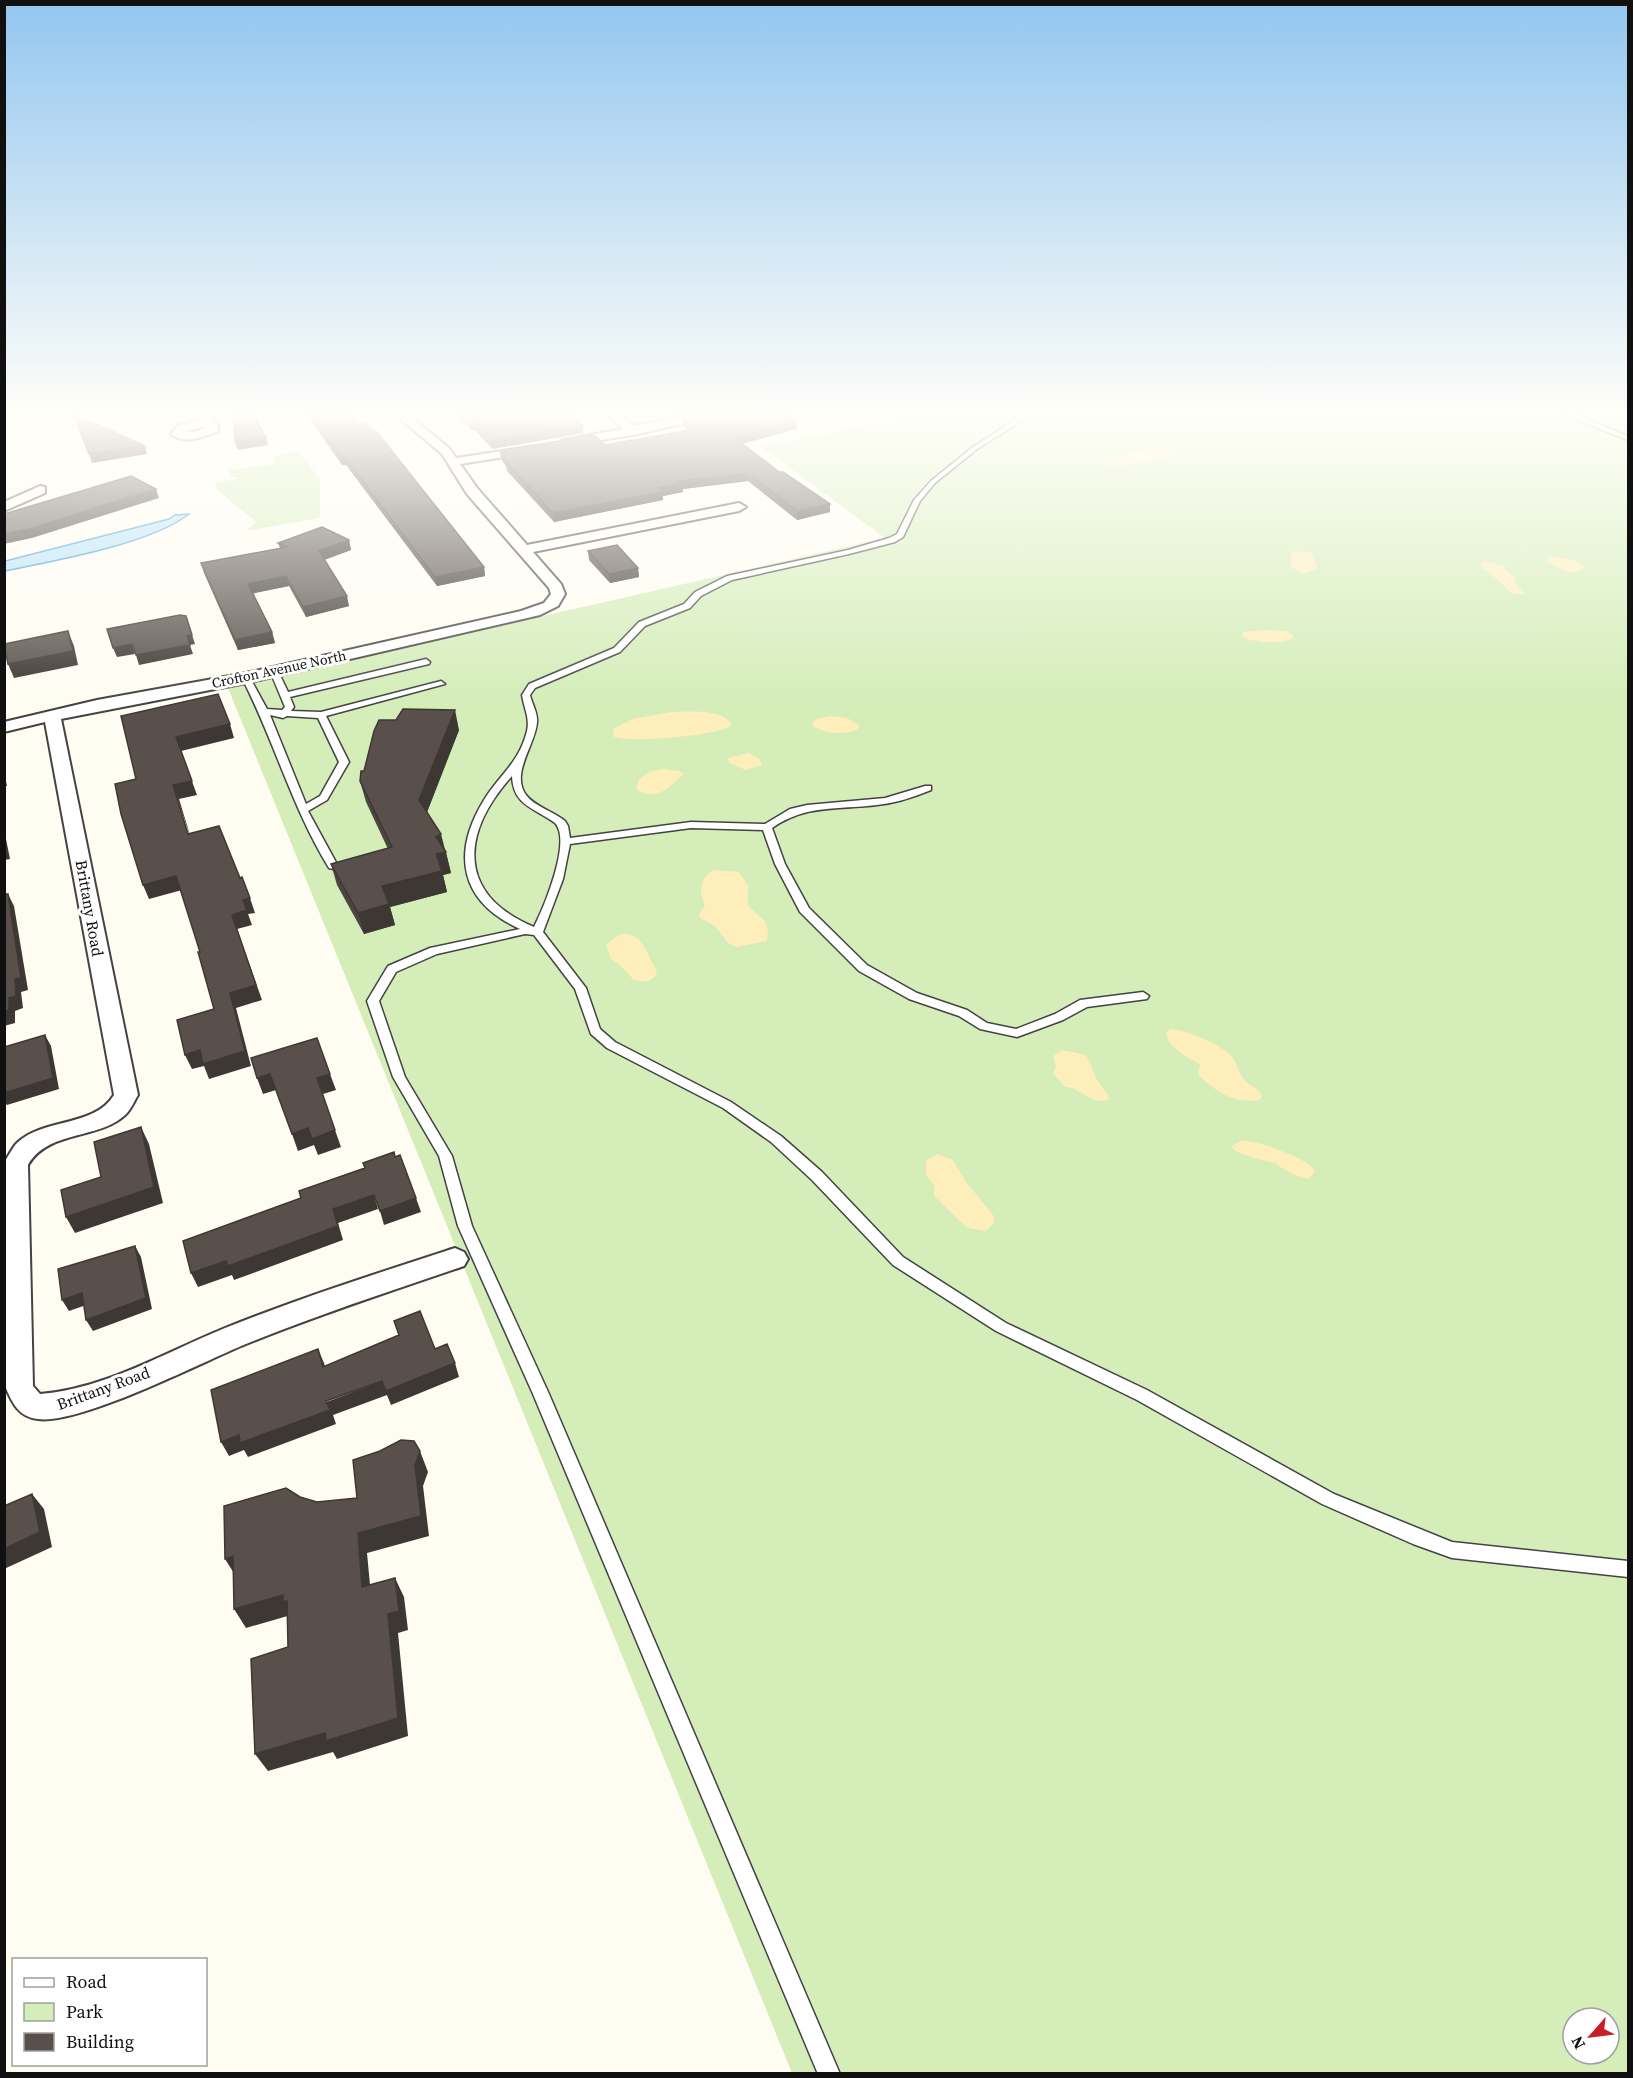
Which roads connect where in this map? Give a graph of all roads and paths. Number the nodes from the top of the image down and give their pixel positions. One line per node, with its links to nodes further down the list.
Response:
1 (487, 508): 4 (street)
2 (734, 508): 4 (street)
3 (913, 508): 15 (lane)
4 (524, 550): 6 (street, Crofton Avenue North)
5 (426, 662): 9 (lane)
6 (274, 671): 7 (street, Crofton Avenue North); 9 (lane)
7 (246, 678): 10 (lane); 13 (street, Crofton Avenue North)
8 (441, 684): 12 (lane)
9 (285, 696): 11 (lane)
10 (264, 712): 11 (lane); 17 (lane)
11 (283, 715): 12 (lane)
12 (321, 715): 17 (lane)
13 (51, 716): 14 (street, Crofton Avenue North); 23 (street, Brittany Road)
14 (4, 727)
15 (518, 764): 19 (lane); 21 (lane)
16 (928, 788): 18 (lane)
17 (303, 810): 20 (lane)
18 (767, 827): 19 (lane); 22 (lane)
19 (565, 842): 21 (lane)
20 (333, 866)
21 (537, 932): 24 (lane); 25 (lane)
22 (1143, 996)
23 (455, 1259)
24 (1629, 1569)
25 (829, 2073)

